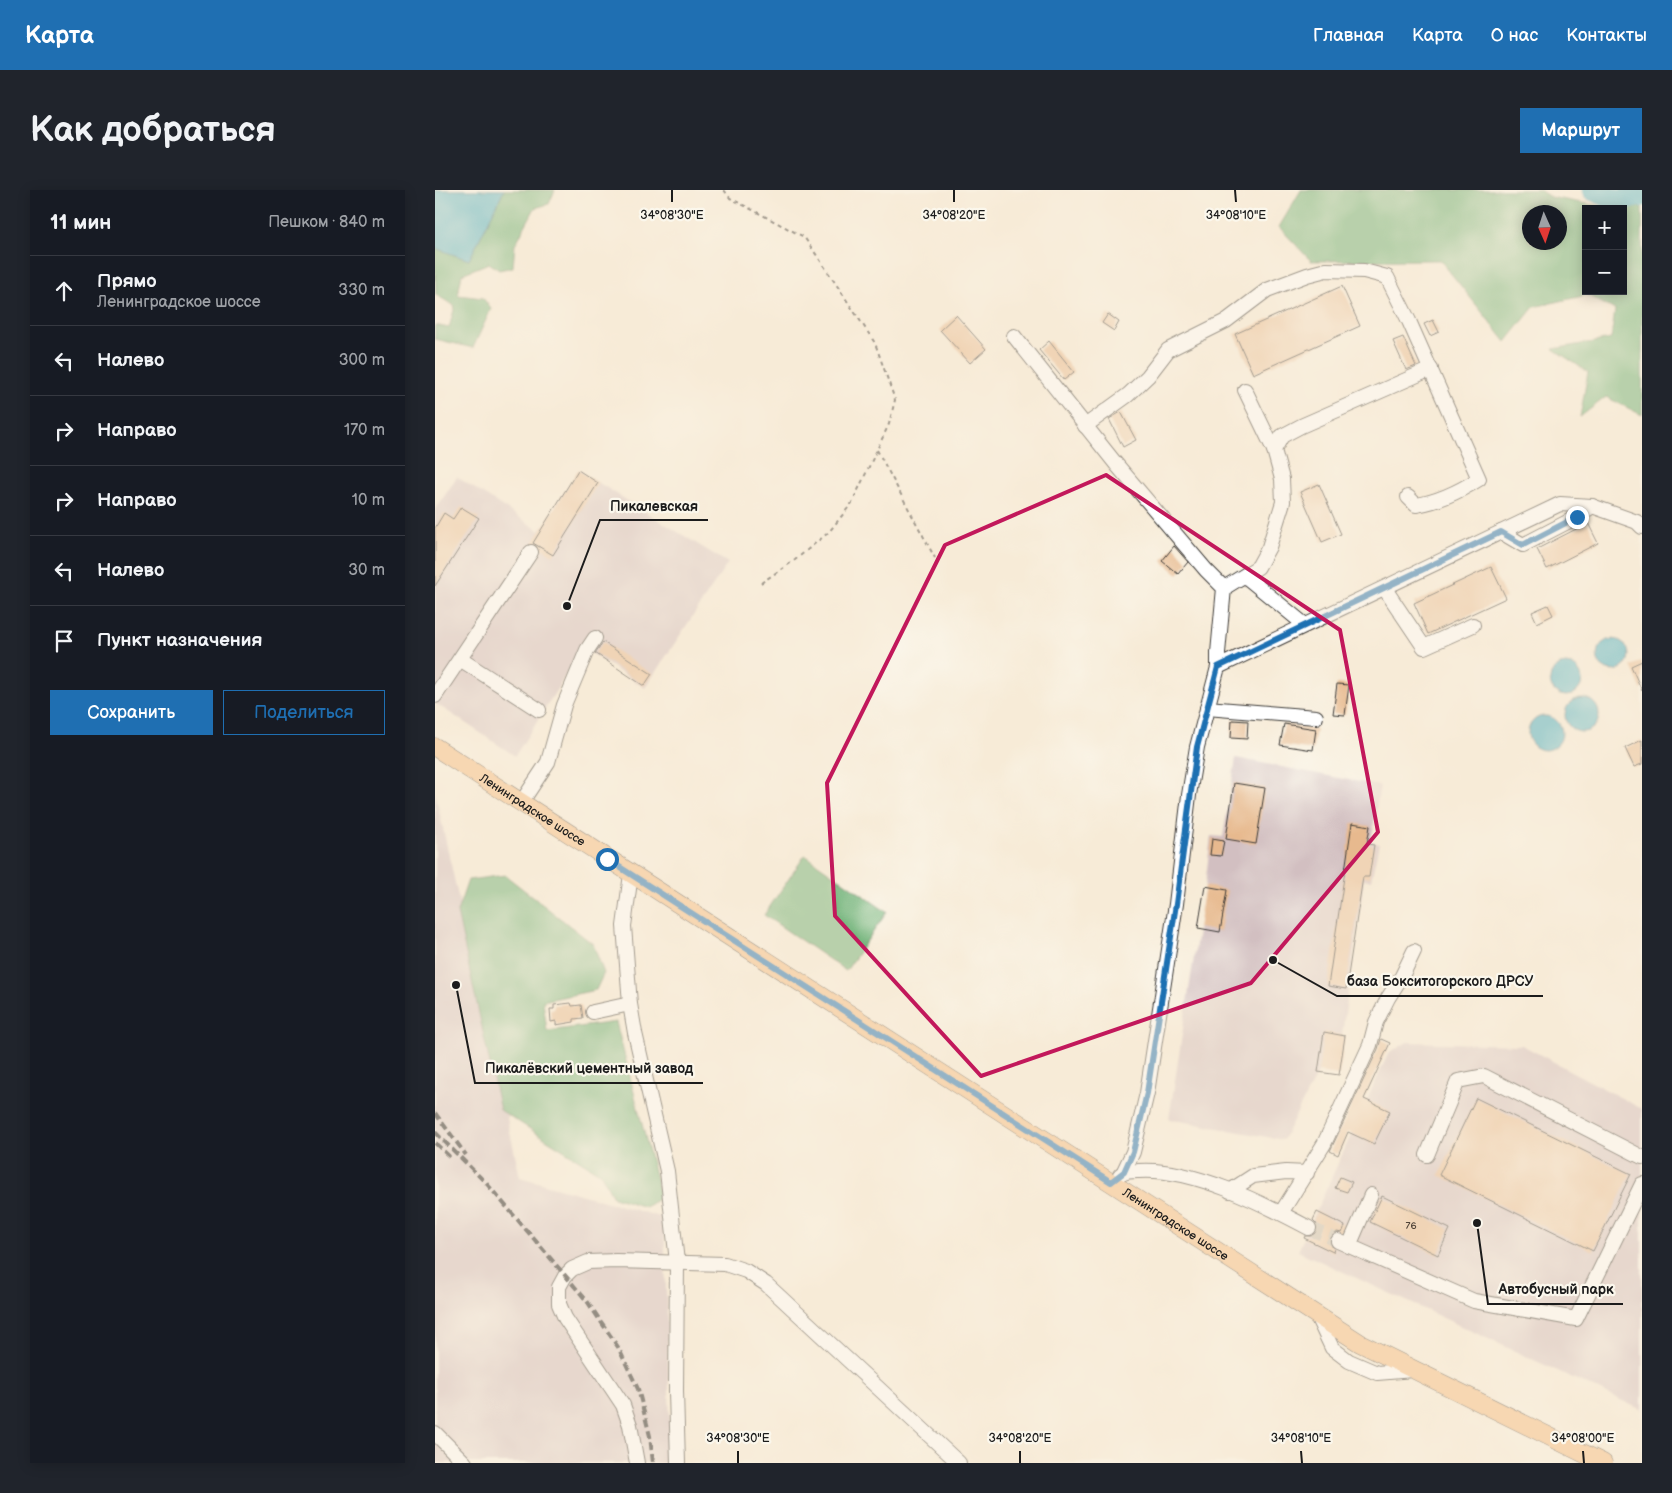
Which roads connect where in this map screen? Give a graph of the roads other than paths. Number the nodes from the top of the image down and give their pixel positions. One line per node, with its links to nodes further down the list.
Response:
1 (1014, 336): 4 (street)
2 (1431, 369): 4 (street); 5 (street); 6 (street)
3 (1245, 390): 5 (street)
4 (1085, 426): 12 (street)
5 (1274, 450): 11 (street)
6 (1409, 497)
7 (1592, 506): 8 (street); 9 (street); 9 (street)
8 (1642, 527)
9 (1501, 532): 13 (street)
10 (531, 552): 17 (street)
11 (1245, 576): 12 (street); 14 (street)
12 (1224, 588): 18 (street)
13 (1385, 589): 14 (street); 15 (street)
14 (1305, 625): 18 (street)
15 (1473, 625)
16 (595, 638): 24 (street)
17 (460, 658): 19 (street); 21 (street)
18 (1218, 667): 20 (street)
19 (435, 696)
20 (1207, 708): 22 (street); 32 (street)
21 (539, 710)
22 (1316, 717)
23 (435, 747): 24 (main road, Ленинградское шоссе)
24 (521, 803): 25 (main road, Ленинградское шоссе)
25 (631, 874): 27 (street); 32 (main road, Ленинградское шоссе)
26 (1413, 951): 31 (street)
27 (630, 1004): 28 (street); 38 (street)
28 (593, 1012)
29 (1427, 1155): 30 (street)
30 (1642, 1157)
31 (1307, 1173): 34 (street); 36 (street)
32 (1117, 1177): 34 (street); 44 (main road, Ленинградское шоссе)
33 (1642, 1184): 35 (street)
34 (1230, 1191): 36 (street)
35 (1371, 1195)
36 (1281, 1213): 37 (street)
37 (1309, 1228)
38 (677, 1262): 41 (street); 42 (street); 43 (street)
39 (435, 1433): 40 (street)
40 (465, 1463)
41 (637, 1463)
42 (678, 1463)
43 (959, 1463)
44 (1603, 1463)

